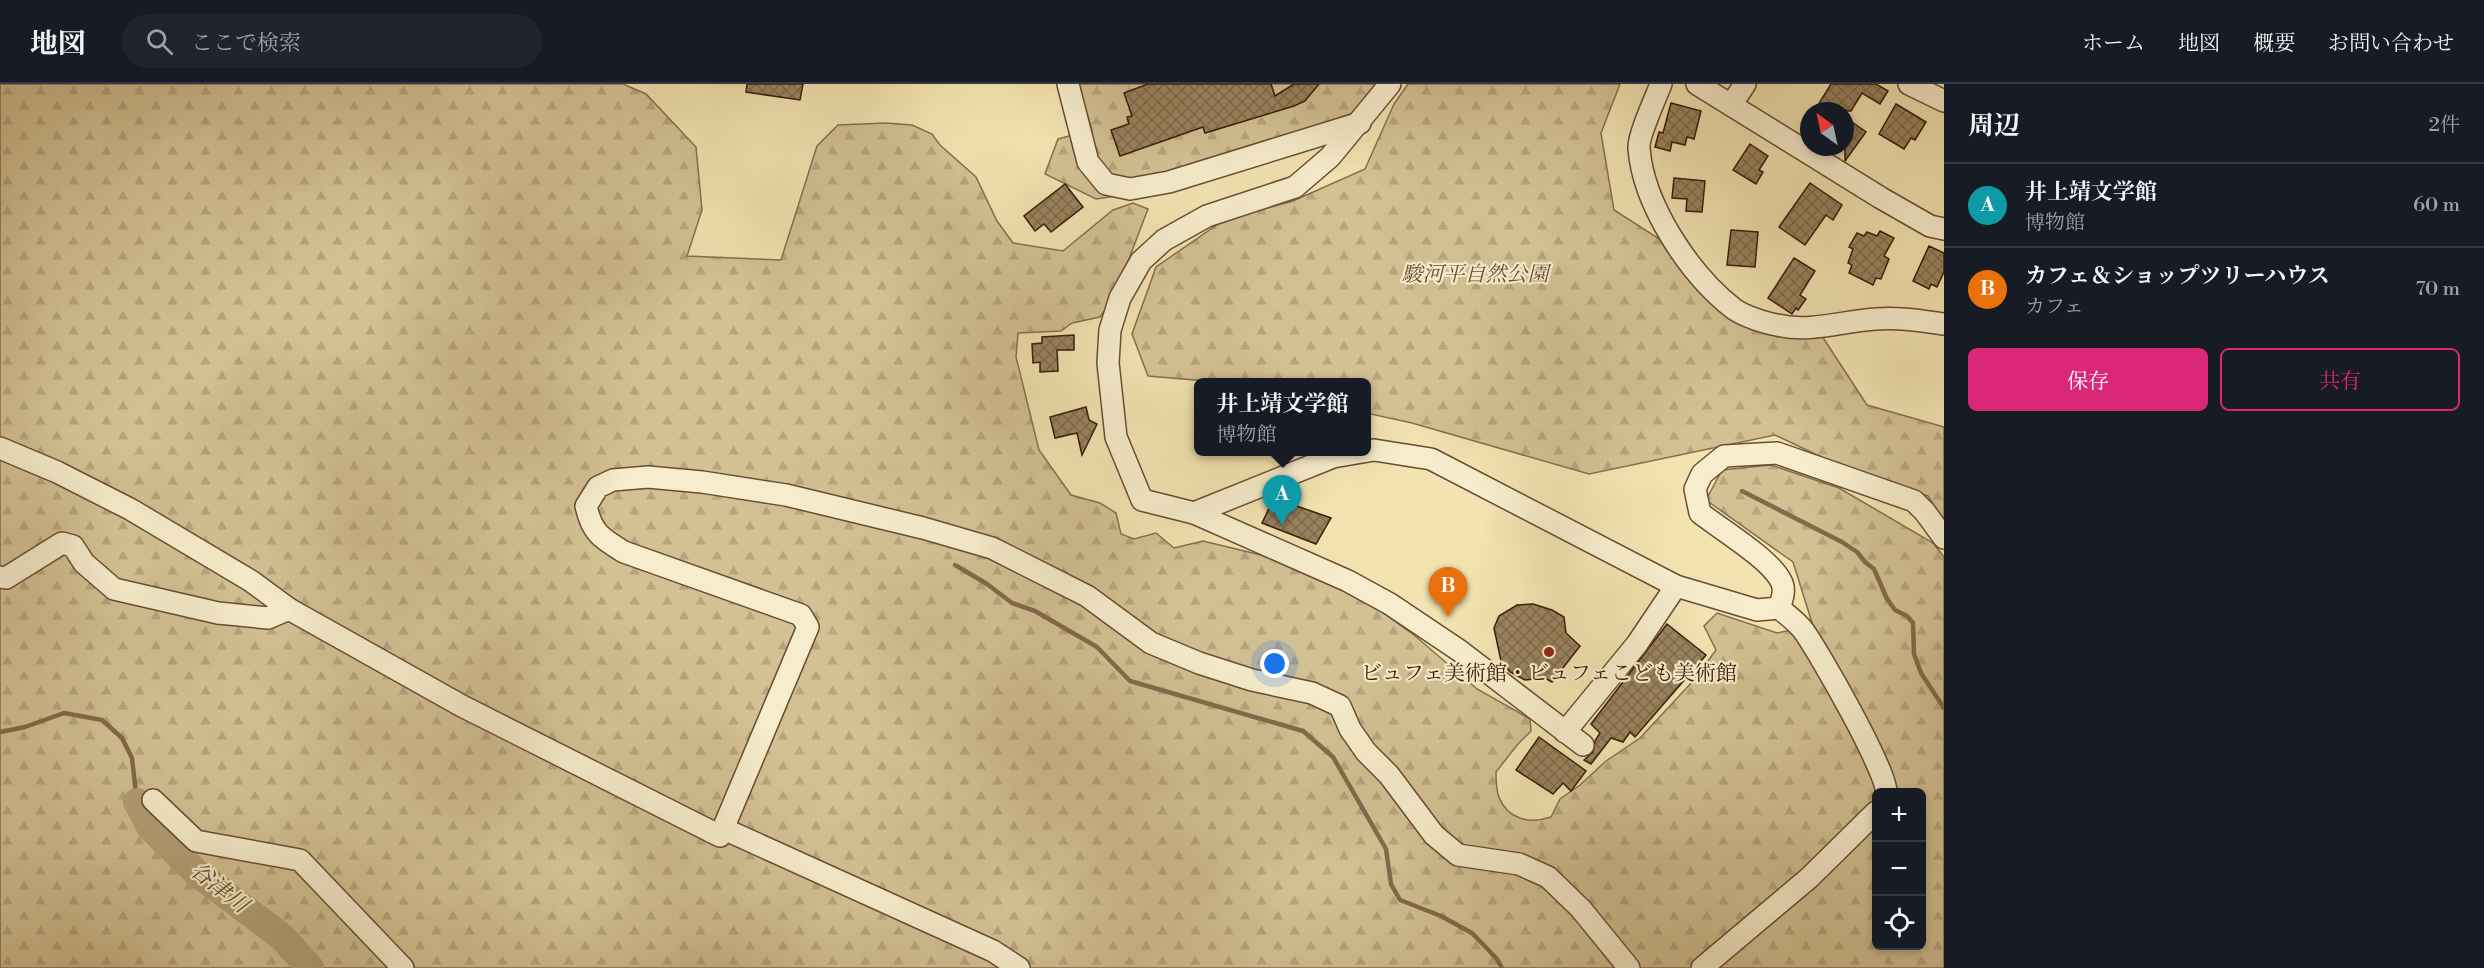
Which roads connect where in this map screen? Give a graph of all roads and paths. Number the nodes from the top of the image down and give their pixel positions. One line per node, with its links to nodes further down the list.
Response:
1 (1068, 84): 9 (street)
2 (1390, 84): 9 (street)
3 (1661, 84): 11 (street)
4 (1697, 84): 8 (street)
5 (1745, 84): 8 (street)
6 (1909, 84): 7 (street)
7 (1944, 101)
8 (1731, 105): 10 (street)
9 (1360, 123): 15 (street)
10 (1944, 229)
11 (1944, 324)
12 (0, 448): 20 (street)
13 (1371, 451): 18 (street)
14 (1340, 456): 15 (street)
15 (1194, 513): 21 (street)
16 (1944, 538): 19 (street)
17 (0, 577): 20 (street)
18 (1676, 586): 19 (street); 21 (street)
19 (1779, 608): 23 (street)
20 (289, 609): 26 (street)
21 (1565, 732): 22 (street)
22 (1583, 745)
23 (1885, 788)
24 (153, 800): 27 (street)
25 (1872, 816): 30 (street)
26 (724, 829): 28 (street); 29 (street)
27 (403, 968)
28 (1019, 968)
29 (1629, 968)
30 (1701, 968)

